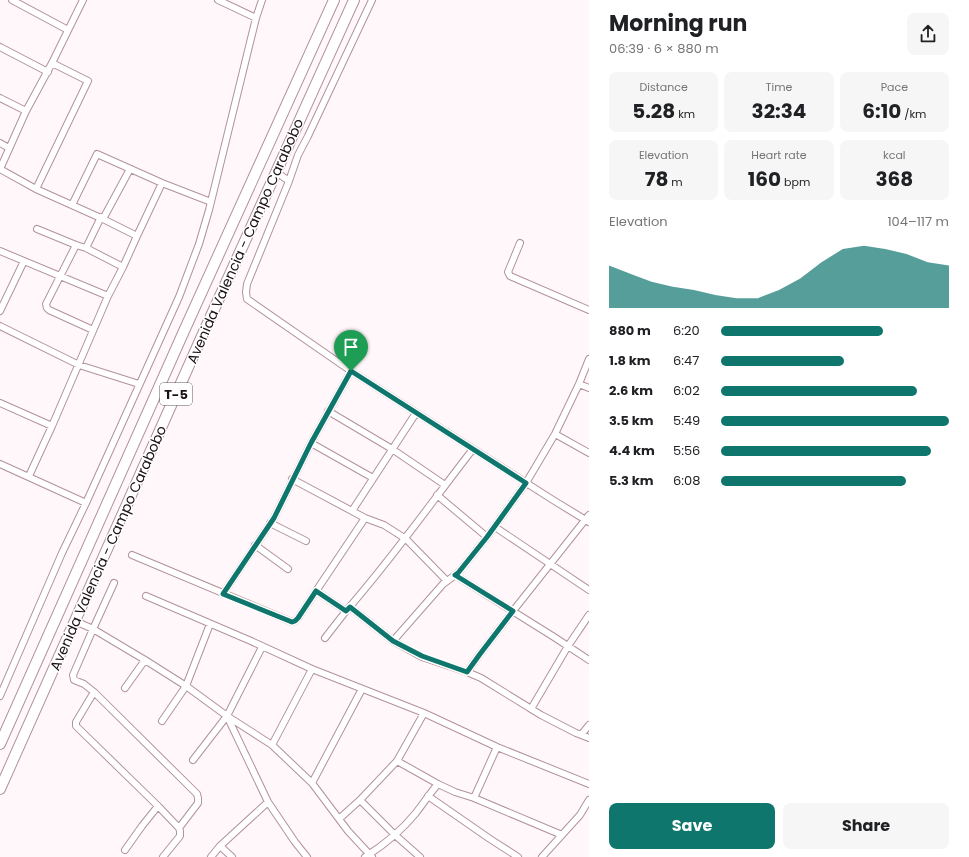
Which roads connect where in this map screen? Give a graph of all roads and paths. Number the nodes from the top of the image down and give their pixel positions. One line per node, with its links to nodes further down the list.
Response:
1 (12, 0): 9 (street)
2 (83, 0): 9 (street)
3 (218, 0): 8 (street)
4 (262, 0): 8 (street)
5 (334, 0): 108 (highway, Avenida Valencia - Campo Carabobo / T-5)
6 (354, 0): 19 (highway, Avenida Valencia - Campo Carabobo / T-5)
7 (372, 0): 20 (street)
8 (256, 18): 23 (street)
9 (68, 30): 11 (street)
10 (0, 48): 12 (street)
11 (52, 63): 12 (street); 22 (street)
12 (48, 72): 14 (street)
13 (0, 98): 14 (street)
14 (26, 111): 16 (street)
15 (0, 143): 16 (street)
16 (9, 148): 17 (street)
17 (0, 169): 22 (street)
18 (130, 169): 21 (street); 24 (street); 25 (street)
19 (276, 172): 20 (street); 85 (highway, Avenida Valencia - Campo Carabobo / T-5)
20 (289, 181): 42 (street)
21 (162, 183): 23 (street); 27 (street)
22 (36, 189): 24 (street)
23 (211, 202): 43 (street)
24 (72, 205): 25 (street)
25 (102, 218): 27 (street); 30 (street)
26 (37, 229): 29 (street)
27 (137, 236): 33 (street)
28 (520, 243): 36 (street)
29 (76, 245): 30 (street); 34 (street)
30 (86, 248): 33 (street)
31 (0, 251): 32 (street)
32 (24, 261): 34 (street); 37 (street)
33 (123, 267): 35 (street)
34 (61, 276): 35 (street); 39 (street)
35 (108, 296): 39 (street)
36 (589, 310)
37 (0, 311)
38 (0, 326): 41 (street)
39 (93, 330): 41 (street)
40 (589, 359): 44 (street)
41 (79, 365): 43 (street); 49 (street)
42 (351, 371): 47 (street); 48 (street)
43 (139, 384): 62 (street)
44 (579, 384): 45 (street); 50 (street)
45 (589, 388)
46 (0, 403): 49 (street)
47 (328, 411): 51 (street); 53 (street)
48 (416, 412): 52 (street); 53 (street)
49 (52, 426): 56 (street)
50 (555, 434): 54 (street); 59 (street)
51 (311, 443): 57 (street); 58 (street)
52 (473, 449): 59 (street); 60 (street)
53 (392, 450): 57 (street); 60 (street)
54 (589, 453)
55 (0, 464): 56 (street)
56 (29, 476): 62 (street)
57 (373, 478): 63 (street)
58 (292, 479): 63 (street); 66 (street)
59 (526, 483): 65 (street); 67 (street)
60 (445, 485): 61 (street)
61 (437, 495): 68 (street); 69 (street)
62 (86, 503): 100 (street)
63 (352, 511): 64 (street)
64 (365, 518): 69 (street); 79 (street)
65 (588, 519): 73 (street)
66 (270, 523): 70 (street); 71 (street)
67 (495, 527): 68 (street); 73 (street)
68 (487, 537): 75 (street)
69 (406, 539): 76 (street); 82 (street)
70 (306, 541)
71 (255, 545): 74 (street); 80 (street)
72 (132, 555): 80 (street)
73 (551, 564): 78 (street); 83 (street)
74 (288, 568)
75 (455, 575): 76 (street); 83 (street)
76 (447, 581): 89 (street)
77 (114, 583): 87 (street)
78 (589, 590)
79 (316, 591): 80 (street); 82 (street)
80 (223, 594)
81 (146, 596): 86 (street)
82 (348, 609): 88 (street); 89 (street)
83 (513, 611): 90 (street); 95 (street)
84 (589, 615): 90 (street)
85 (75, 621): 87 (street); 116 (highway, Avenida Valencia - Campo Carabobo / T-5)
86 (210, 624): 91 (street); 96 (street)
87 (93, 629): 92 (street); 99 (street)
88 (325, 638)
89 (393, 641): 95 (street)
90 (568, 646): 93 (street); 101 (street)
91 (262, 647): 94 (street); 103 (street)
92 (145, 660): 96 (street); 97 (street)
93 (589, 660)
94 (312, 669): 98 (street); 109 (street)
95 (467, 672): 101 (street)
96 (186, 686): 103 (street); 104 (street)
97 (125, 688)
98 (362, 690): 102 (street); 113 (street)
99 (94, 692): 122 (street); 124 (street)
100 (0, 696)
101 (531, 709): 106 (street)
102 (424, 713): 110 (street); 112 (street)
103 (227, 716): 109 (street); 111 (street); 121 (street)
104 (162, 721)
105 (589, 725): 106 (street)
106 (581, 735): 107 (street)
107 (589, 738)
108 (0, 744)
109 (272, 745): 113 (street)
110 (496, 747): 115 (street); 118 (street)
111 (193, 760)
112 (398, 761): 114 (street); 119 (street)
113 (312, 783): 123 (street)
114 (438, 784): 117 (street); 118 (street)
115 (589, 784)
116 (0, 789)
117 (428, 796): 125 (street); 135 (street)
118 (474, 798): 126 (street)
119 (360, 800): 123 (street); 125 (street)
120 (589, 800): 126 (street)
121 (268, 802): 127 (street); 133 (street)
122 (158, 806): 124 (street); 128 (street)
123 (339, 819): 129 (street)
124 (178, 828): 130 (street)
125 (395, 835): 129 (street); 134 (street)
126 (562, 835): 136 (street)
127 (220, 846): 131 (street); 132 (street)
128 (125, 850)
129 (369, 856)
130 (163, 857)
131 (211, 857)
132 (232, 857)
133 (307, 857)
134 (420, 857)
135 (518, 857)
136 (542, 857)

